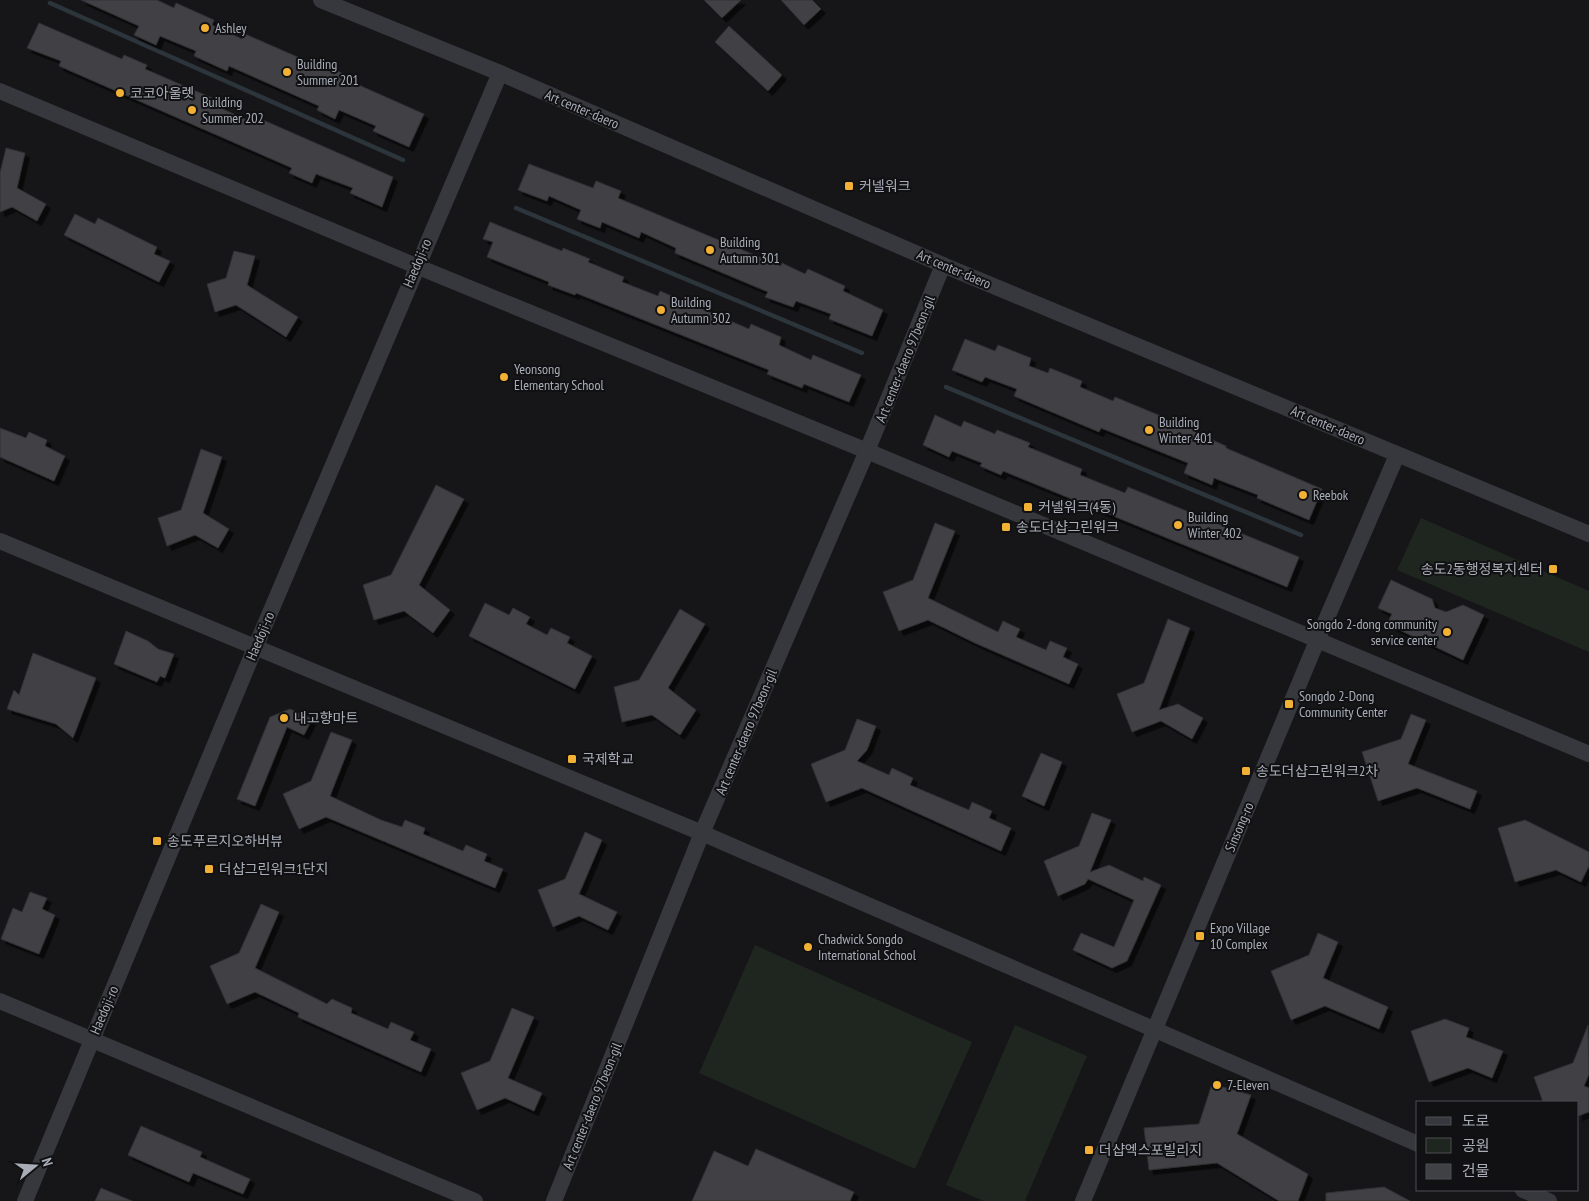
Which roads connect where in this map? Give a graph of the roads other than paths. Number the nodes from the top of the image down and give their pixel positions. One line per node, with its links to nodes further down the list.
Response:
1 (321, 0): 2 (street, Art center-daero)
2 (500, 73): 4 (street, Art center-daero); 5 (street, Haedoji-ro)
3 (0, 91): 5 (street)
4 (943, 265): 6 (street, Art center-daero 97beon-gil); 7 (street, Art center-daero)
5 (416, 266): 6 (street); 11 (street, Haedoji-ro)
6 (867, 451): 10 (street); 13 (street, Art center-daero 97beon-gil)
7 (1397, 455): 8 (street, Art center-daero); 10 (street, Sinsong-ro)
8 (1589, 534)
9 (0, 540): 11 (street)
10 (1317, 641): 12 (street); 15 (street, Sinsong-ro)
11 (255, 648): 13 (street); 16 (street, Haedoji-ro)
12 (1589, 754)
13 (702, 834): 15 (street); 21 (street, Art center-daero 97beon-gil)
14 (0, 1002): 16 (street)
15 (1155, 1029): 17 (street); 22 (street, Sinsong-ro)
16 (92, 1040): 19 (street, Haedoji-ro); 20 (street)
17 (1416, 1143)
18 (1525, 1191): 23 (street)
19 (25, 1201)
20 (475, 1201)
21 (554, 1201)
22 (1084, 1201)
23 (1549, 1201)

